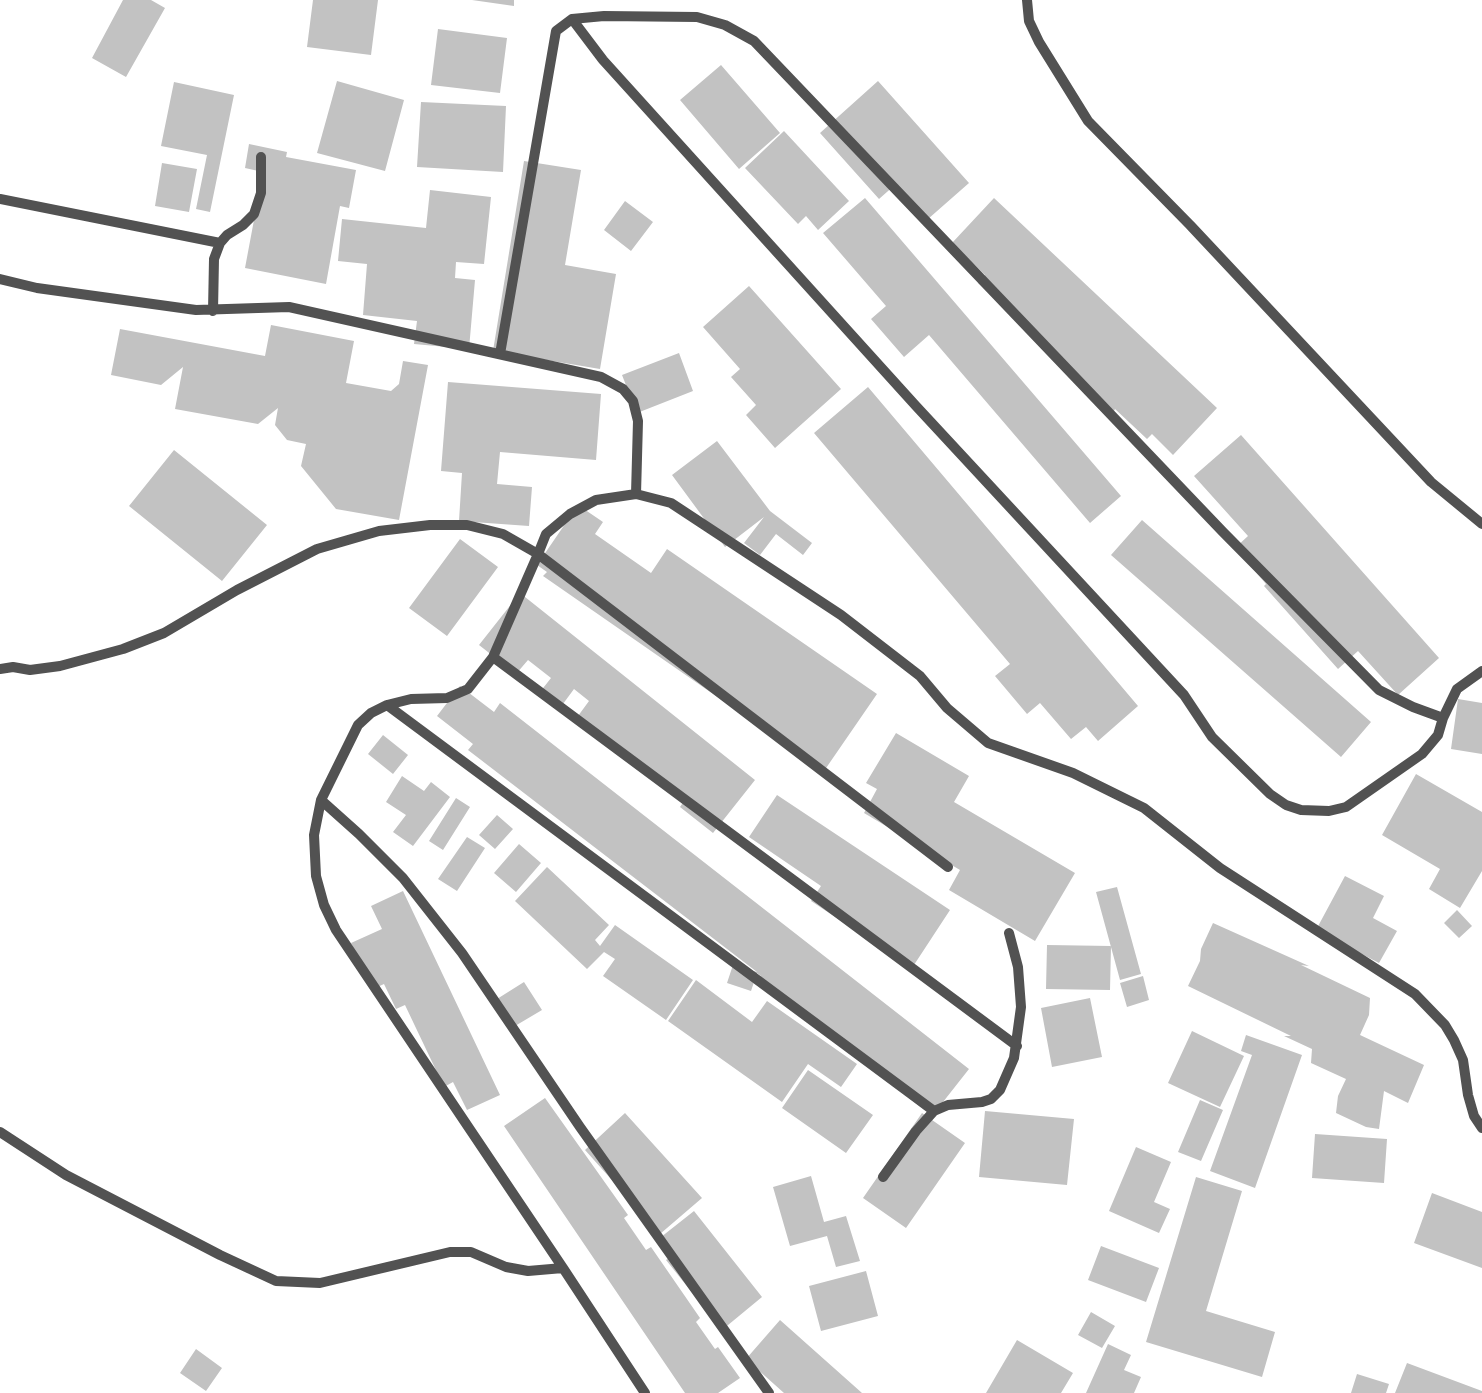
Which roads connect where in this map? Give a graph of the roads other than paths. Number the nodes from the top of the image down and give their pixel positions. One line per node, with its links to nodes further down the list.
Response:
1 (1027, 0): 10 (street)
2 (572, 19): 8 (street); 16 (street); 16 (street)
3 (261, 157): 5 (street)
4 (0, 199): 5 (street)
5 (220, 243): 7 (street)
6 (0, 279): 7 (street)
7 (213, 310): 8 (street)
8 (500, 354): 9 (street)
9 (636, 494): 11 (street); 22 (street)
10 (1482, 524)
11 (538, 554): 12 (street); 13 (street); 18 (street)
12 (493, 657): 15 (street); 20 (street)
13 (0, 669)
14 (1482, 671): 16 (street)
15 (387, 706): 17 (street); 21 (street)
16 (1443, 718)
17 (321, 800): 25 (street); 27 (street)
18 (948, 867)
19 (1009, 933): 20 (street)
20 (1017, 1046): 21 (street)
21 (934, 1111): 24 (street)
22 (1482, 1128)
23 (0, 1132): 25 (street)
24 (883, 1177)
25 (563, 1268): 26 (street)
26 (645, 1393)
27 (769, 1393)

